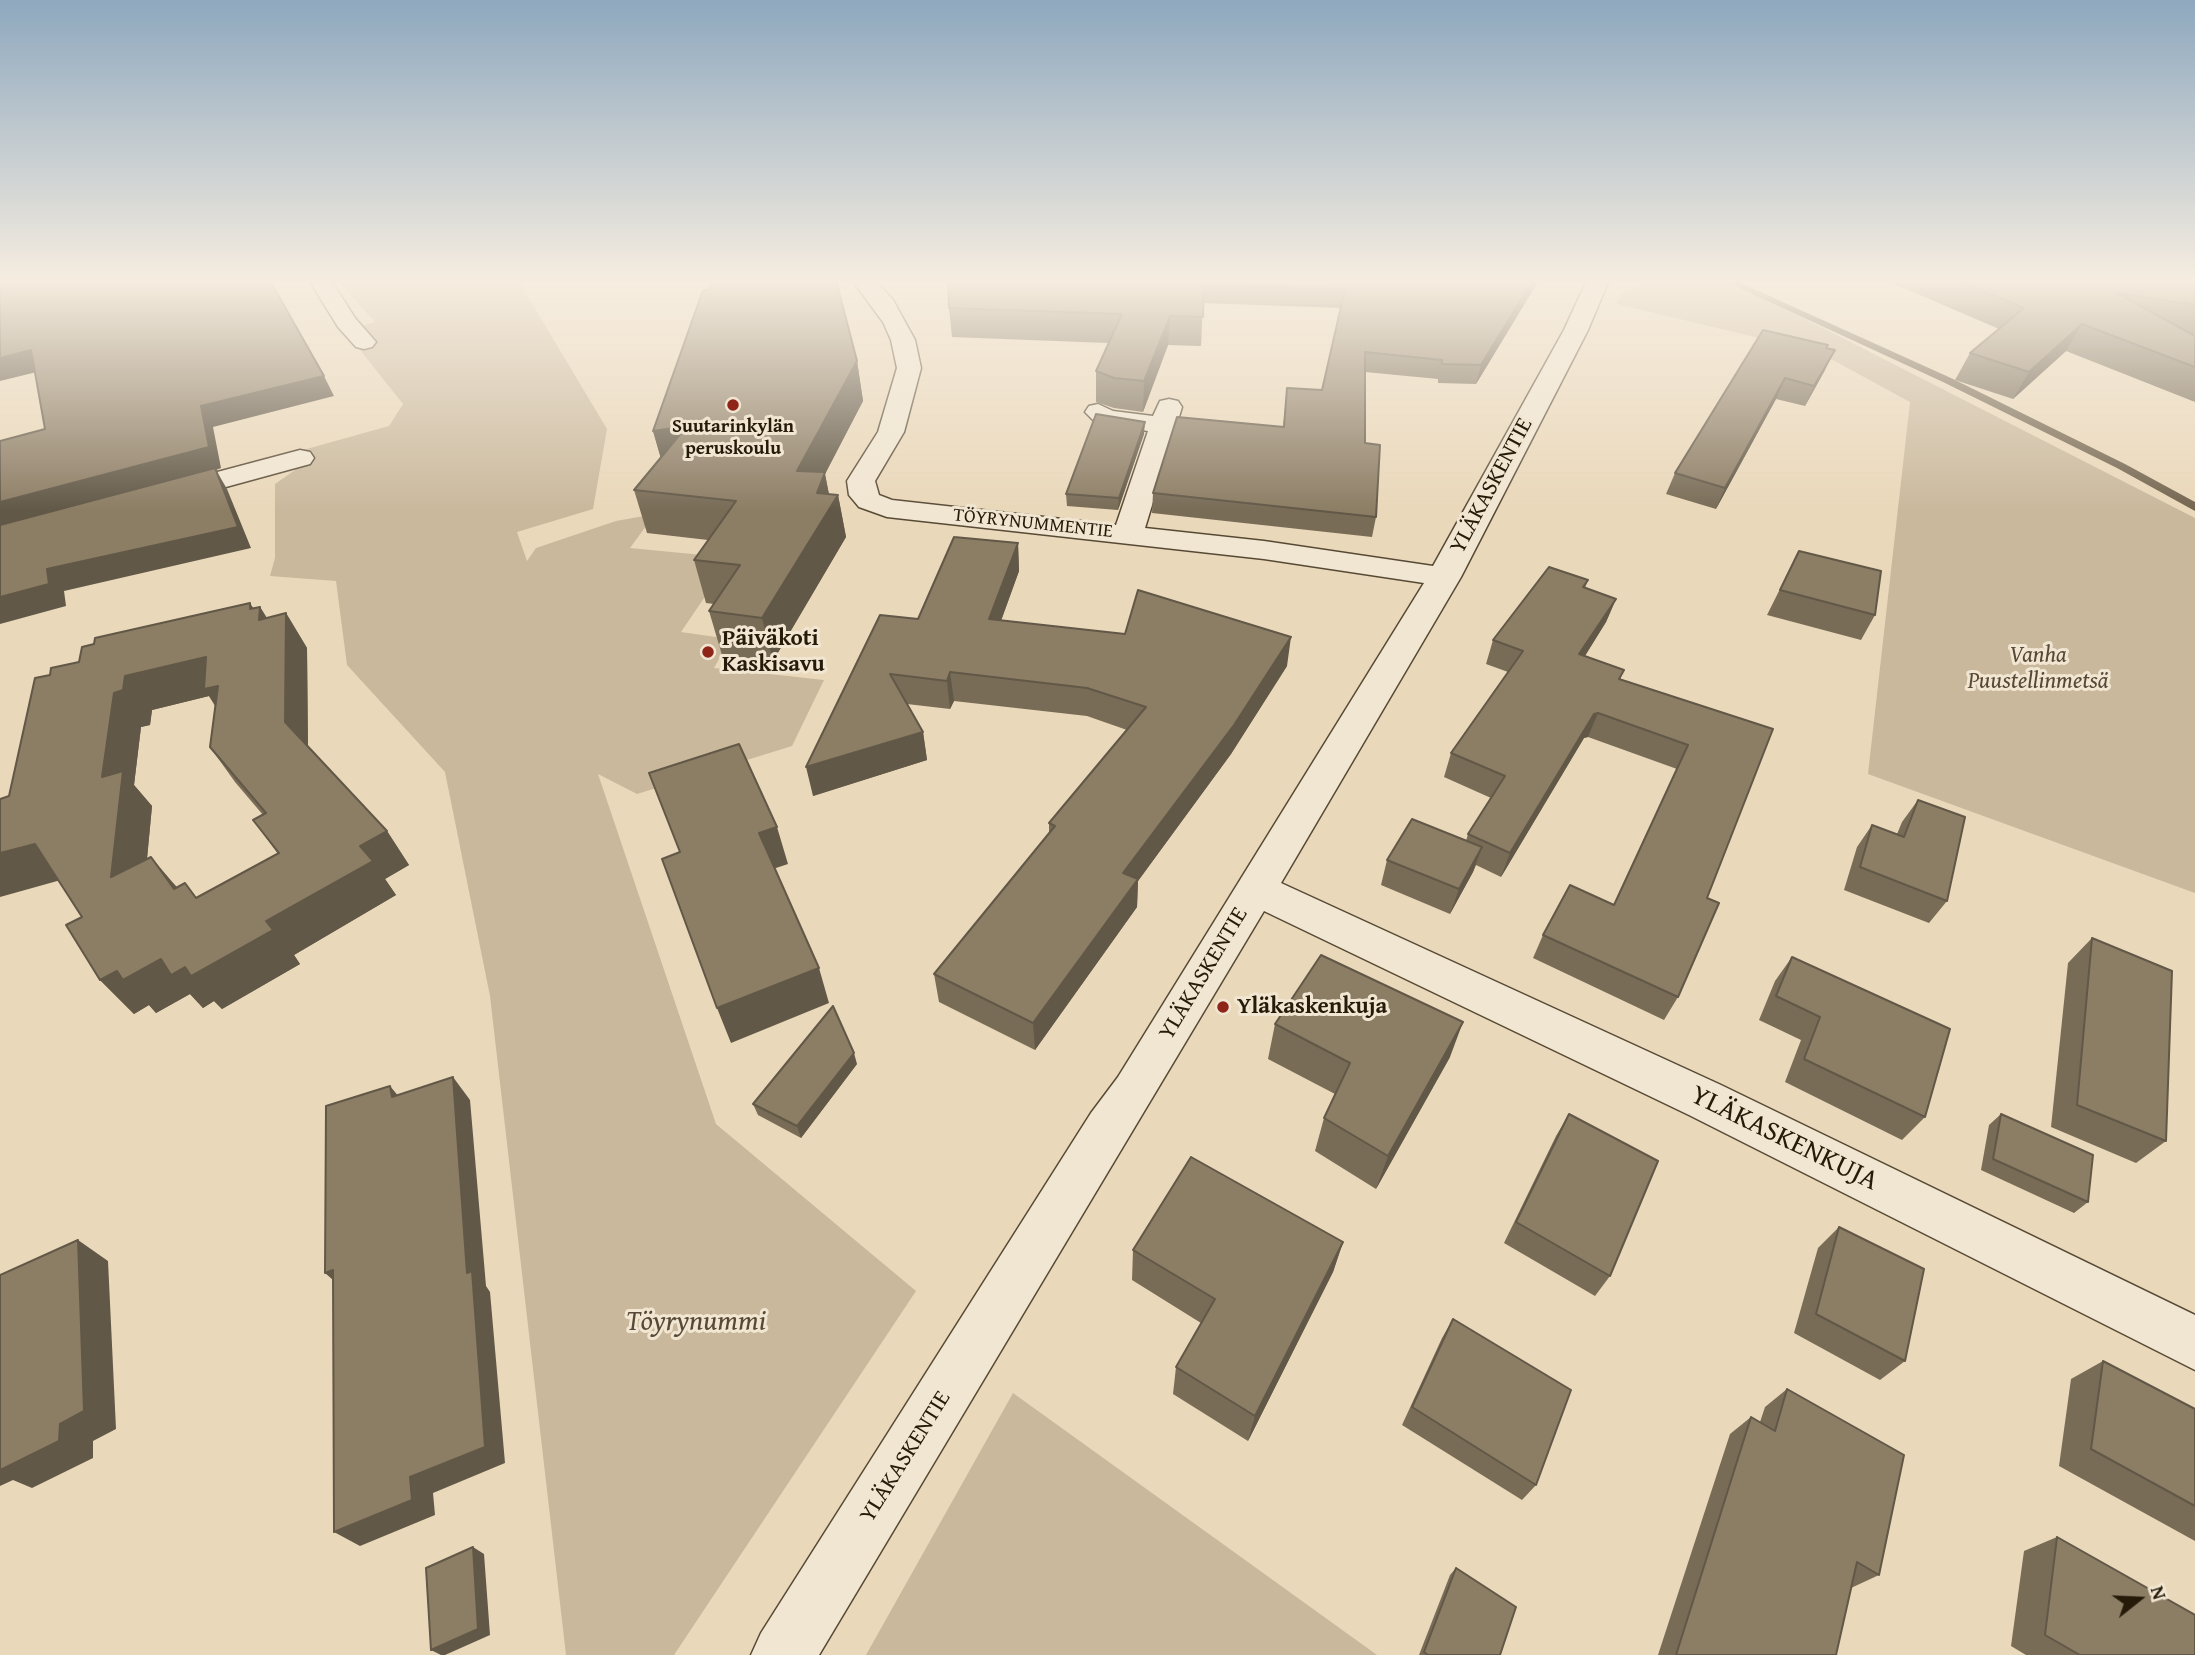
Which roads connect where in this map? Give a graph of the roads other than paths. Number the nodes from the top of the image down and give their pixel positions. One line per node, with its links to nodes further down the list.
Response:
1 (907, 357): 6 (street, TÖYRYNUMMENTIE)
2 (1561, 357): 7 (street, YLÄKASKENTIE)
3 (1098, 412): 6 (street)
4 (300, 458): 5 (street)
5 (145, 499)
6 (1128, 534): 7 (street, TÖYRYNUMMENTIE)
7 (1445, 578): 8 (street, YLÄKASKENTIE)
8 (1255, 889): 9 (street, YLÄKASKENKUJA); 10 (street, YLÄKASKENTIE)
9 (2195, 1343)
10 (783, 1655)

